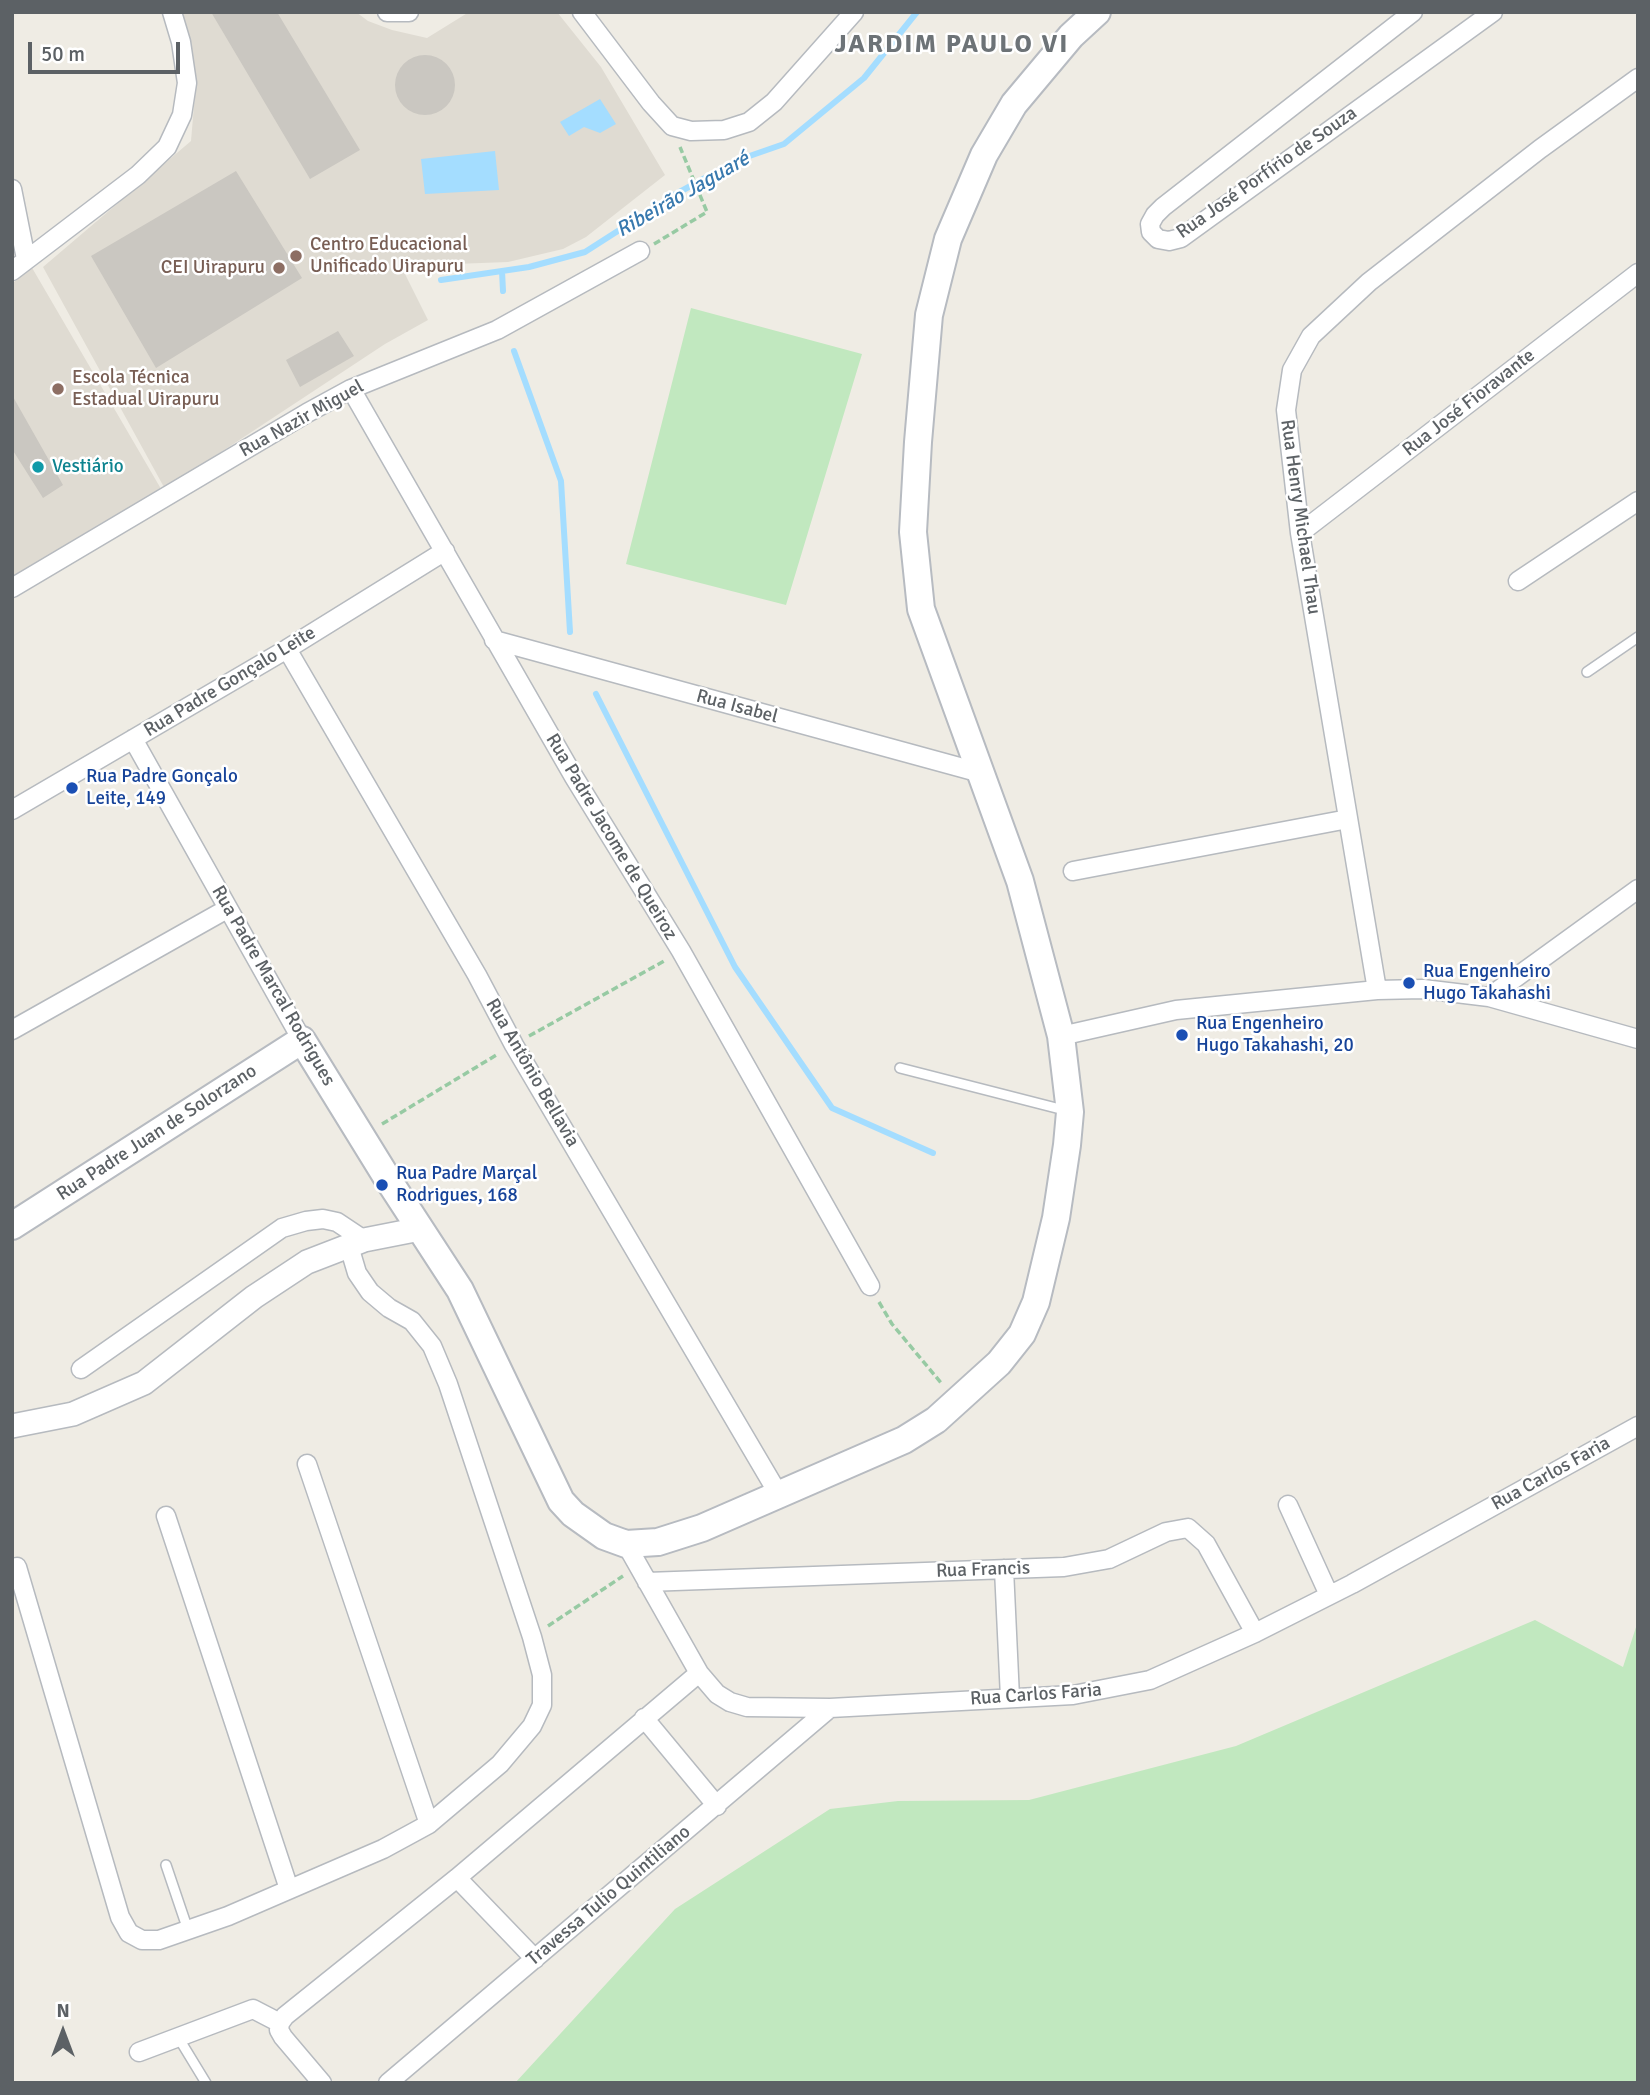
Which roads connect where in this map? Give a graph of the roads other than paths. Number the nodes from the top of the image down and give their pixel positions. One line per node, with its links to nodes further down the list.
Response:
1 (172, 12): 12 (street)
2 (387, 12): 3 (street)
3 (409, 12)
4 (582, 12): 5 (street)
5 (855, 12)
6 (1097, 12): 25 (main road)
7 (1413, 12): 8 (street, Rua José Porfírio de Souza)
8 (1493, 12)
9 (1638, 78): 16 (street, Rua Henry Michael Thau)
10 (12, 189): 12 (street)
11 (640, 251): 14 (street, Rua Nazir Miguel)
12 (19, 265)
13 (1638, 273): 16 (street, Rua José Fioravante)
14 (351, 389): 17 (street, Rua Padre Jacome de Queiroz); 19 (street, Rua Nazir Miguel)
15 (1638, 501): 18 (street)
16 (1300, 533): 27 (street, Rua Henry Michael Thau)
17 (445, 551): 21 (street, Rua Padre Jacome de Queiroz); 22 (street, Rua Padre Gonçalo Leite)
18 (1517, 581)
19 (12, 588)
20 (1638, 637): 23 (lane)
21 (494, 640): 25 (street, Rua Isabel); 42 (street, Rua Padre Jacome de Queiroz)
22 (287, 649): 24 (street, Rua Padre Gonçalo Leite); 47 (street, Rua Antônio Bellavia)
23 (1587, 672)
24 (134, 739): 26 (street, Rua Padre Gonçalo Leite); 30 (street, Rua Padre Marcal Rodrigues)
25 (981, 773): 34 (main road)
26 (12, 810)
27 (1349, 819): 28 (street); 31 (street, Rua Henry Michael Thau)
28 (1073, 871)
29 (1638, 889): 32 (street)
30 (227, 909): 33 (street); 36 (street, Rua Padre Marcal Rodrigues)
31 (1377, 989): 32 (street); 34 (street)
32 (1489, 997): 35 (street)
33 (12, 1030)
34 (1061, 1036): 38 (main road)
35 (1638, 1039)
36 (303, 1040): 39 (main road, Rua Padre Juan de Solorzano); 40 (main road, Rua Padre Marcal Rodrigues)
37 (900, 1068): 38 (lane)
38 (1070, 1112): 47 (main road)
39 (12, 1226)
40 (420, 1229): 41 (street); 50 (main road, Rua Padre Marcal Rodrigues)
41 (356, 1243): 43 (street); 44 (street); 60 (street)
42 (870, 1286)
43 (81, 1369)
44 (12, 1426)
45 (1638, 1426): 53 (street, Rua Carlos Faria)
46 (307, 1464): 60 (street)
47 (779, 1495): 50 (main road)
48 (1288, 1505): 53 (street)
49 (166, 1516): 63 (street)
50 (637, 1564): 52 (street, Rua Francis); 55 (street, Rua Carlos Faria)
51 (17, 1567): 64 (street)
52 (1004, 1569): 54 (street, Rua Francis); 56 (street)
53 (1329, 1595): 54 (street, Rua Carlos Faria)
54 (1255, 1633): 56 (street, Rua Carlos Faria)
55 (699, 1673): 57 (street, Rua Carlos Faria); 58 (street)
56 (1010, 1698): 57 (street, Rua Carlos Faria)
57 (830, 1708): 59 (street, Travessa Tulio Quintiliano)
58 (644, 1718): 59 (street); 62 (street)
59 (717, 1806): 65 (street, Travessa Tulio Quintiliano)
60 (429, 1824): 63 (street)
61 (166, 1865): 64 (lane)
62 (457, 1878): 65 (street); 66 (street)
63 (289, 1889): 64 (street)
64 (188, 1930)
65 (535, 1959): 71 (street, Travessa Tulio Quintiliano)
66 (281, 2030): 67 (street); 70 (street)
67 (178, 2037): 68 (street); 69 (lane)
68 (139, 2052)
69 (206, 2083)
70 (322, 2083)
71 (388, 2083)

